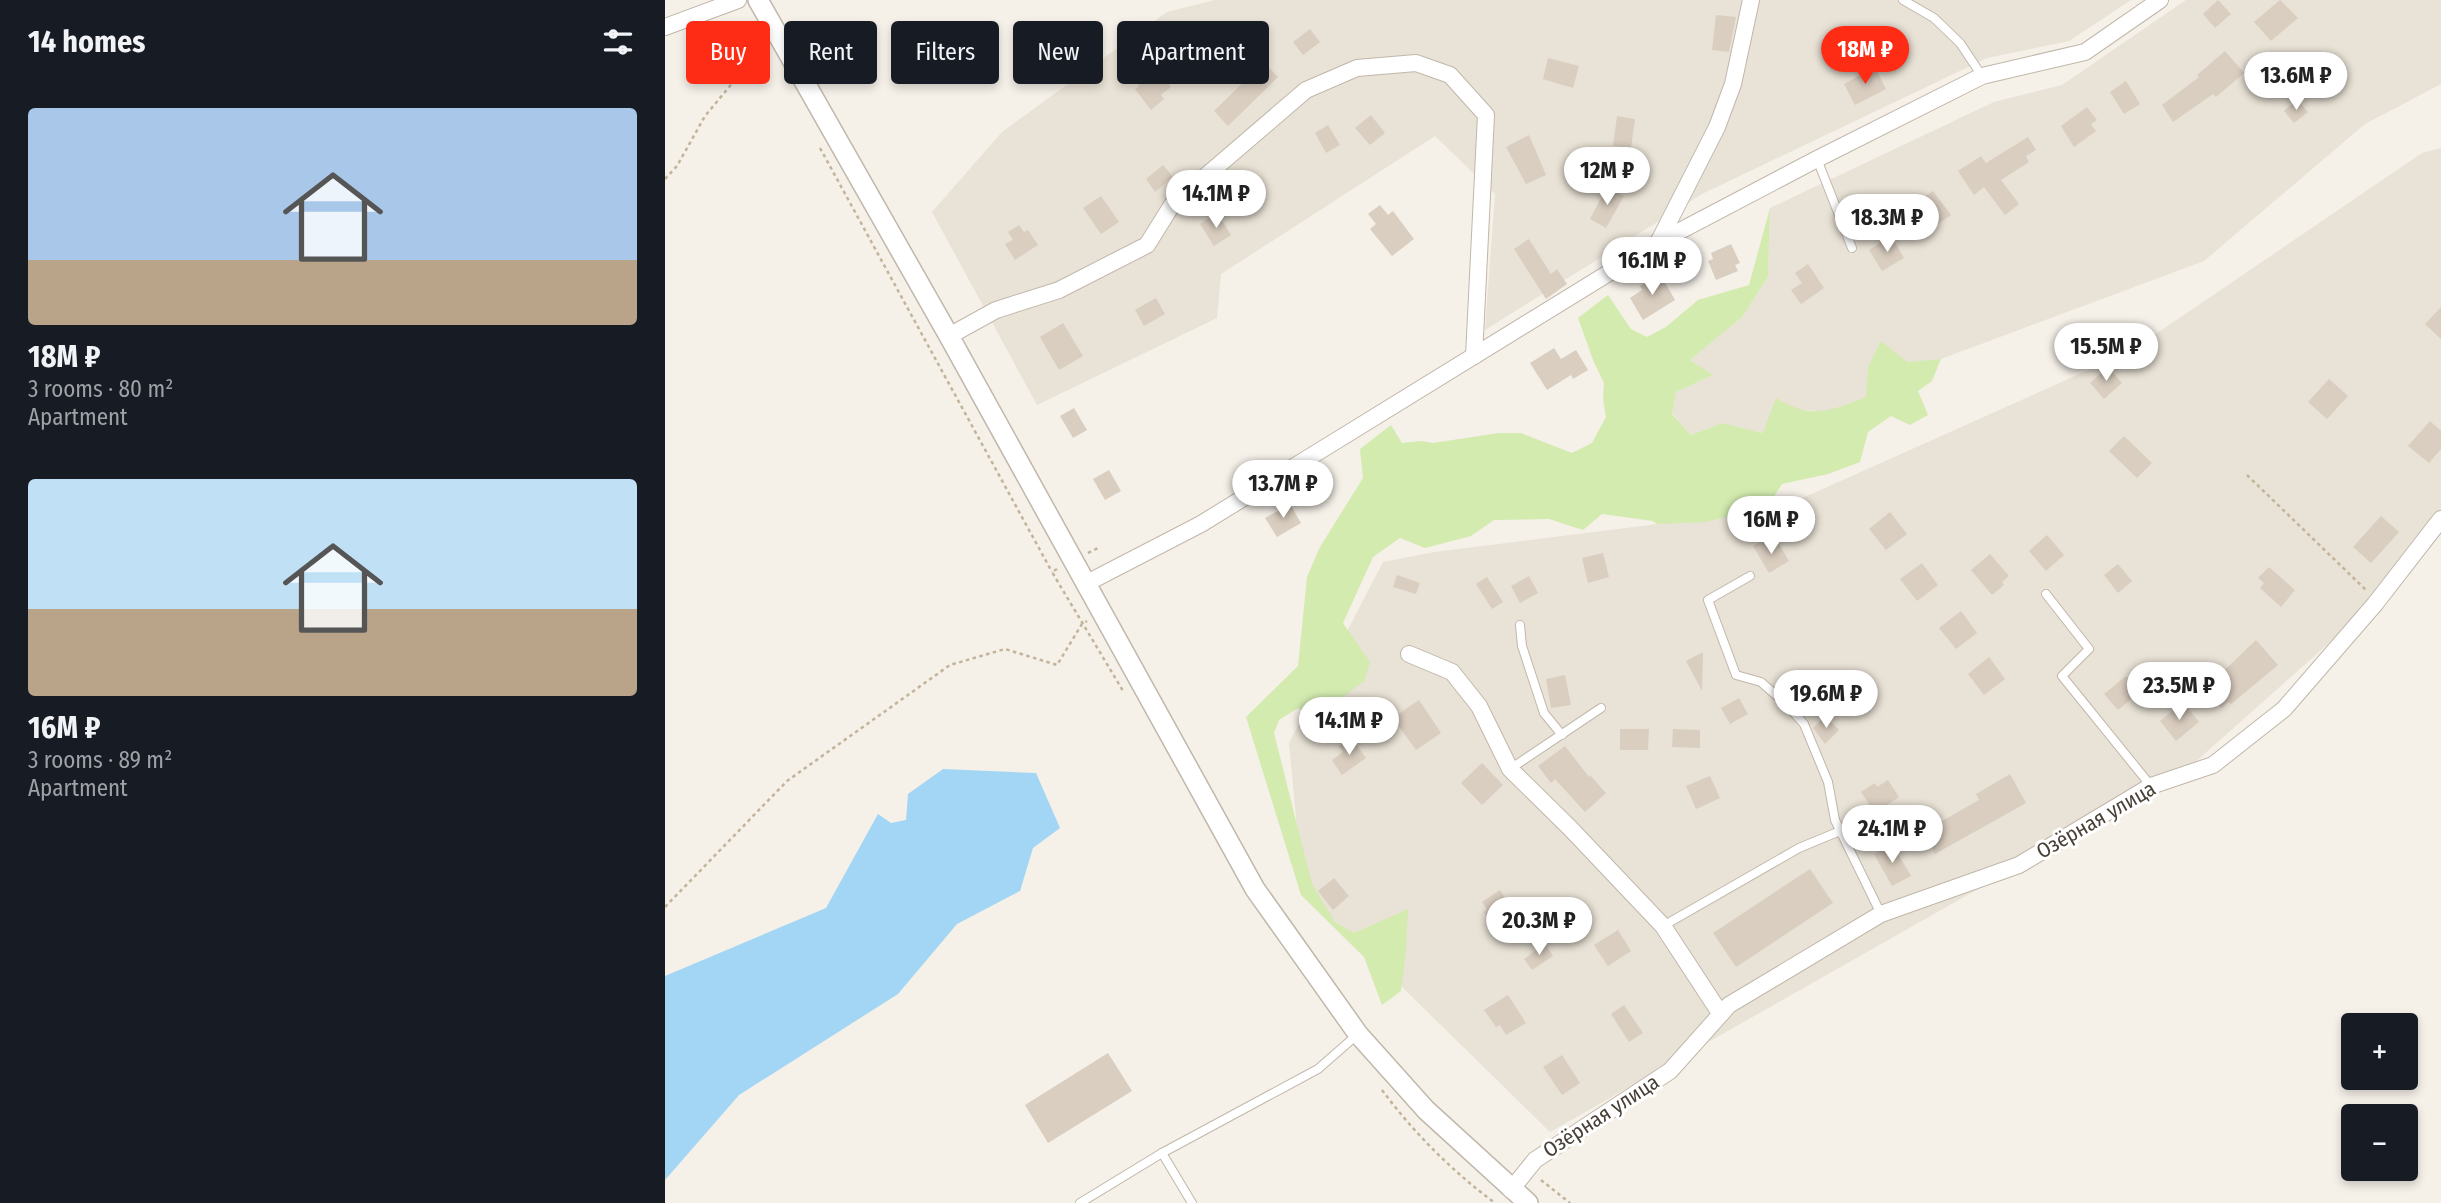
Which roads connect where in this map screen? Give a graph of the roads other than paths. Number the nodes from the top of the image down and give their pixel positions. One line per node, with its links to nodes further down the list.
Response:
1 (738, 0): 6 (street)
2 (758, 0): 11 (street)
3 (1751, 0): 9 (street)
4 (1903, 0): 7 (lane)
5 (2159, 0): 7 (street)
6 (665, 27)
7 (1982, 76): 8 (street)
8 (1817, 159): 9 (street); 10 (lane)
9 (1659, 242): 12 (street)
10 (1852, 247)
11 (949, 336): 12 (street); 15 (street)
12 (1474, 356): 15 (street)
13 (2441, 519): 22 (street, Озёрная улица)
14 (1751, 576): 23 (lane)
15 (1085, 584): 27 (street)
16 (2046, 594): 22 (lane)
17 (1520, 625): 20 (lane)
18 (1409, 654): 21 (street)
19 (1601, 708): 20 (lane)
20 (1562, 735): 21 (lane)
21 (1510, 769): 25 (street)
22 (2151, 786): 24 (street, Озёрная улица)
23 (1840, 831): 24 (lane); 25 (lane)
24 (1881, 914): 26 (street, Озёрная улица)
25 (1663, 926): 26 (street)
26 (1720, 1013): 29 (street, Озёрная улица)
27 (1359, 1034): 28 (lane); 29 (street)
28 (1162, 1153): 30 (lane); 31 (lane)
29 (1511, 1190): 32 (street)
30 (1080, 1203)
31 (1192, 1203)
32 (1528, 1203)

